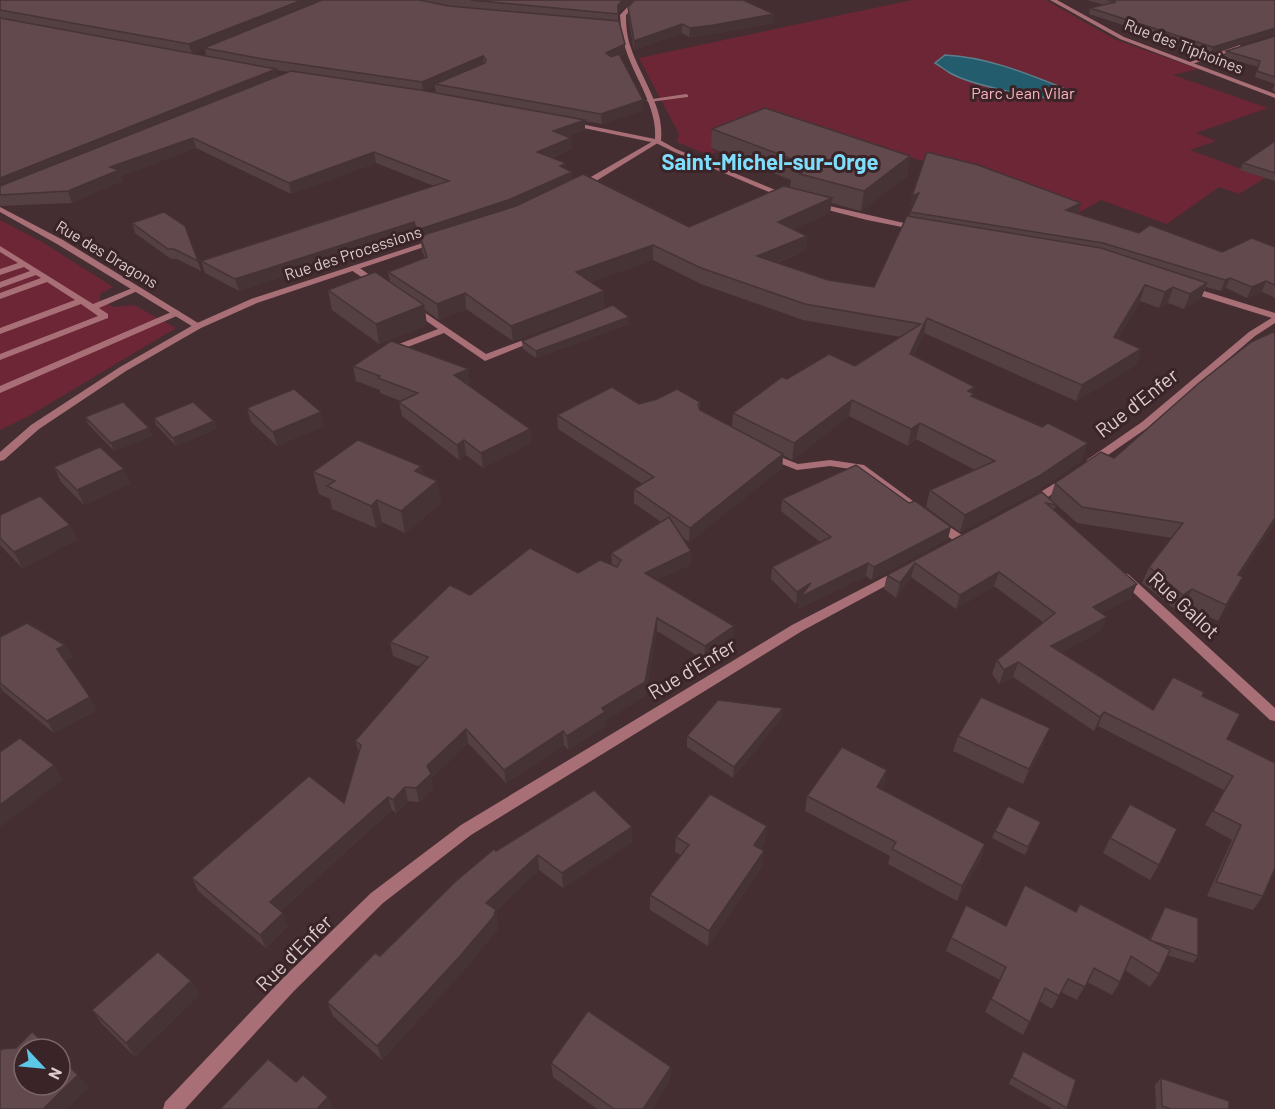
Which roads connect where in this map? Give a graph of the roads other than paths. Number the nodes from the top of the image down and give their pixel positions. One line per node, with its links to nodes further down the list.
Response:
1 (637, 0): 4 (street)
2 (1053, 0): 8 (street, Rue des Tiphoines)
3 (612, 25): 4 (street)
4 (622, 26): 6 (street)
5 (1252, 44): 8 (street)
6 (630, 57): 7 (street); 11 (street)
7 (621, 59)
8 (1190, 63): 10 (street, Rue des Tiphoines)
9 (686, 96): 11 (street)
10 (1275, 96)
11 (649, 100): 13 (street)
12 (560, 122): 13 (street)
13 (658, 141): 14 (street); 15 (street)
14 (570, 192)
15 (791, 198)
16 (801, 200): 18 (street)
17 (0, 209): 28 (street, Rue des Dragons)
18 (926, 230)
19 (442, 239): 22 (street, Rue des Processions)
20 (0, 249): 21 (street)
21 (24, 264): 23 (street); 24 (street)
22 (354, 268): 29 (street); 36 (street, Rue des Processions)
23 (0, 272)
24 (37, 272): 25 (street); 26 (street)
25 (48, 279): 30 (street); 32 (street)
26 (0, 285)
27 (1177, 285): 35 (street)
28 (138, 290): 33 (street); 34 (street, Rue des Dragons)
29 (390, 292)
30 (0, 296)
31 (399, 298): 37 (street)
32 (81, 301): 33 (street); 38 (street)
33 (92, 308): 41 (street)
34 (176, 313): 36 (street, Rue des Dragons); 42 (street)
35 (1275, 317): 45 (street, Rue d'Enfer)
36 (198, 326): 44 (street, Rue des Processions)
37 (444, 330): 39 (street); 40 (street)
38 (0, 331)
39 (551, 332)
40 (381, 354)
41 (0, 357)
42 (0, 390)
43 (762, 451): 46 (street)
44 (0, 458)
45 (1020, 509)
46 (961, 540)
47 (910, 568): 50 (street, Rue d'Enfer)
48 (1115, 568): 49 (street, Rue Gallot)
49 (1275, 716)
50 (172, 1109)

